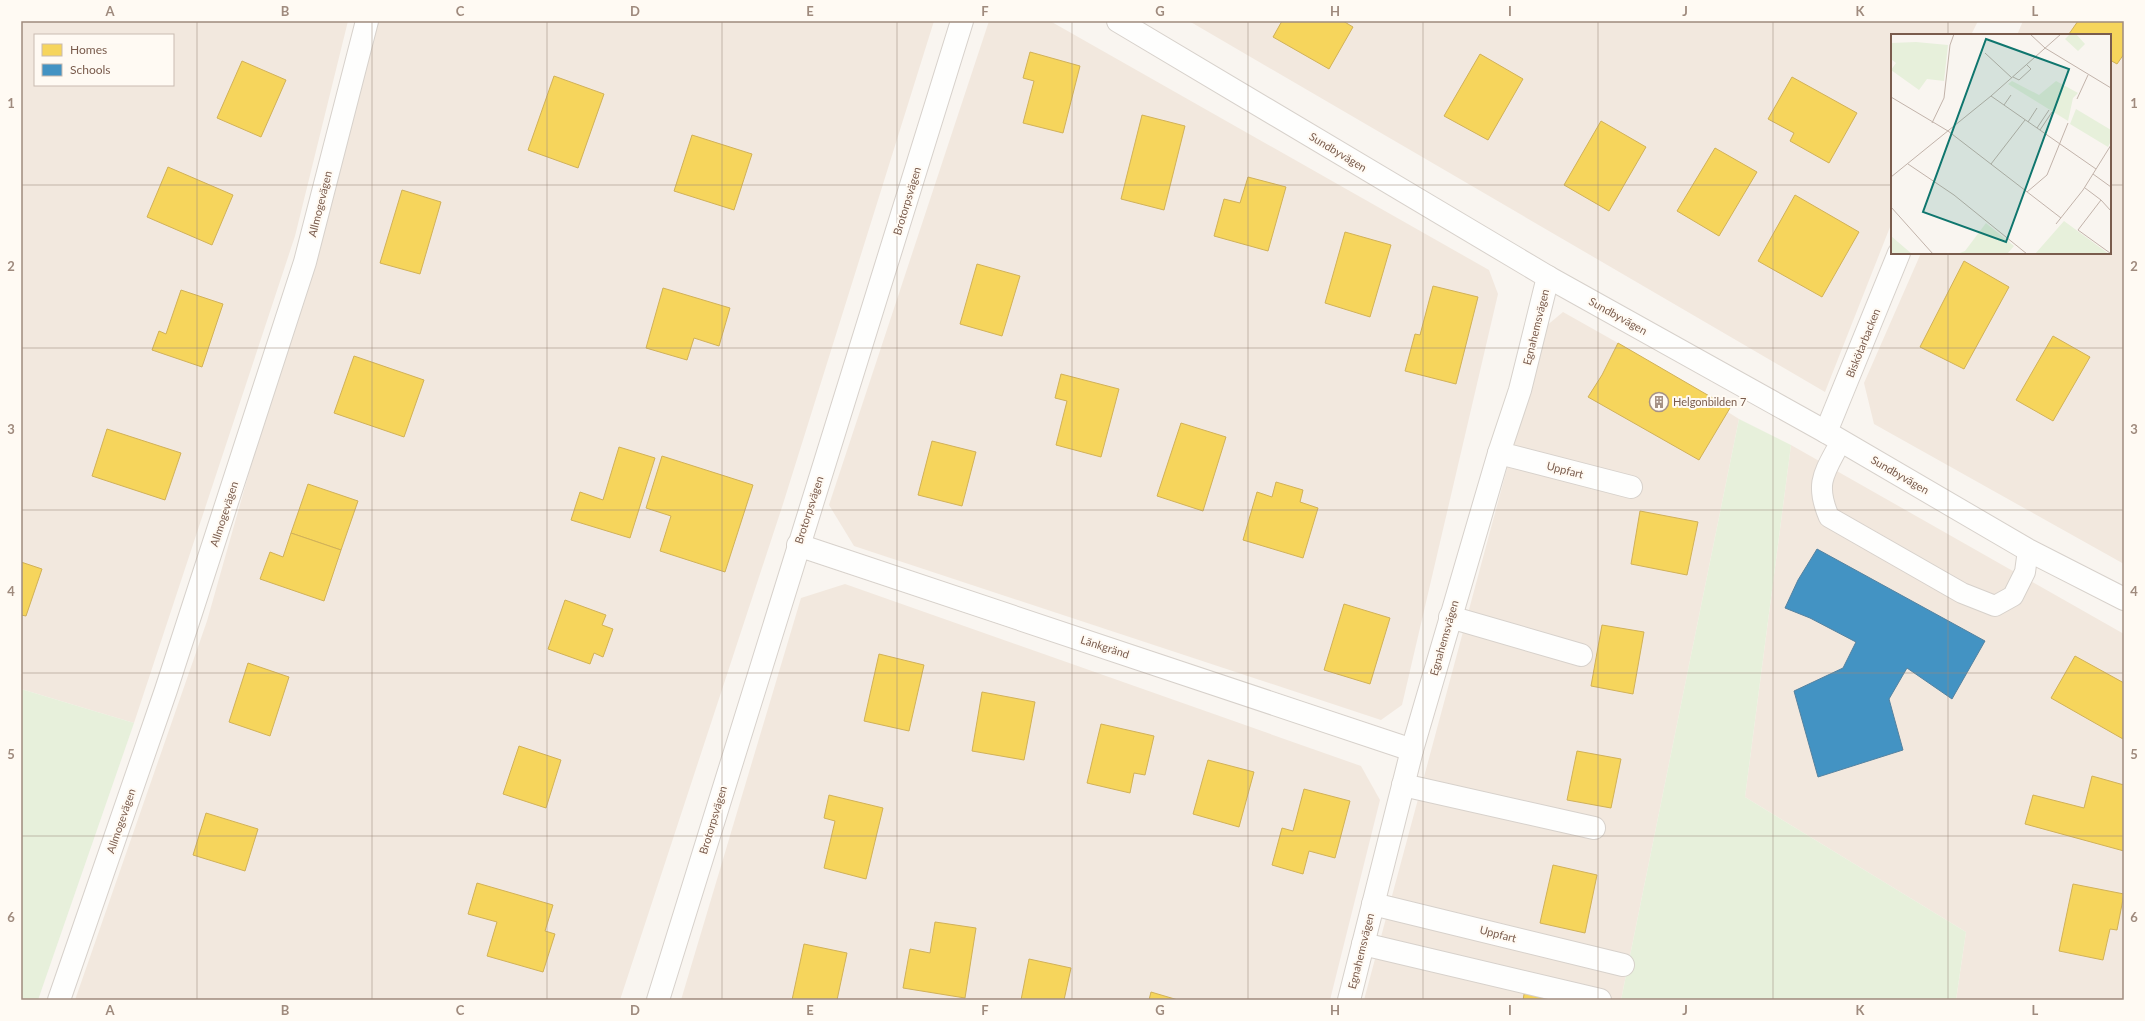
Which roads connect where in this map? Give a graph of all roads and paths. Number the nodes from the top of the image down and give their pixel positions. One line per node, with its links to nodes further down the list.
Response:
1 (368, 21): 20 (street, Allmogevägen)
2 (962, 21): 9 (street, Brotorpsvägen)
3 (1118, 21): 5 (street, Sundbyvägen)
4 (1899, 254): 6 (street, Biskötarbacken)
5 (1548, 277): 6 (street, Sundbyvägen); 7 (street, Egnahemsvägen)
6 (1834, 437): 10 (street, Sundbyvägen); 10 (lane)
7 (1499, 453): 8 (street, Uppfart); 12 (street, Egnahemsvägen)
8 (1631, 487)
9 (798, 545): 14 (street, Länkgränd); 21 (street, Brotorpsvägen)
10 (2028, 550): 11 (street, Sundbyvägen)
11 (2124, 599)
12 (1450, 617): 13 (street); 14 (street, Egnahemsvägen)
13 (1581, 655)
14 (1412, 750): 15 (street, Egnahemsvägen)
15 (1403, 785): 16 (street); 17 (street, Egnahemsvägen)
16 (1594, 828)
17 (1373, 904): 18 (street, Egnahemsvägen); 19 (street, Uppfart)
18 (1363, 944): 22 (street, Egnahemsvägen); 23 (street)
19 (1623, 965)
20 (59, 1000)
21 (658, 1000)
22 (1349, 1000)
23 (1600, 1000)

